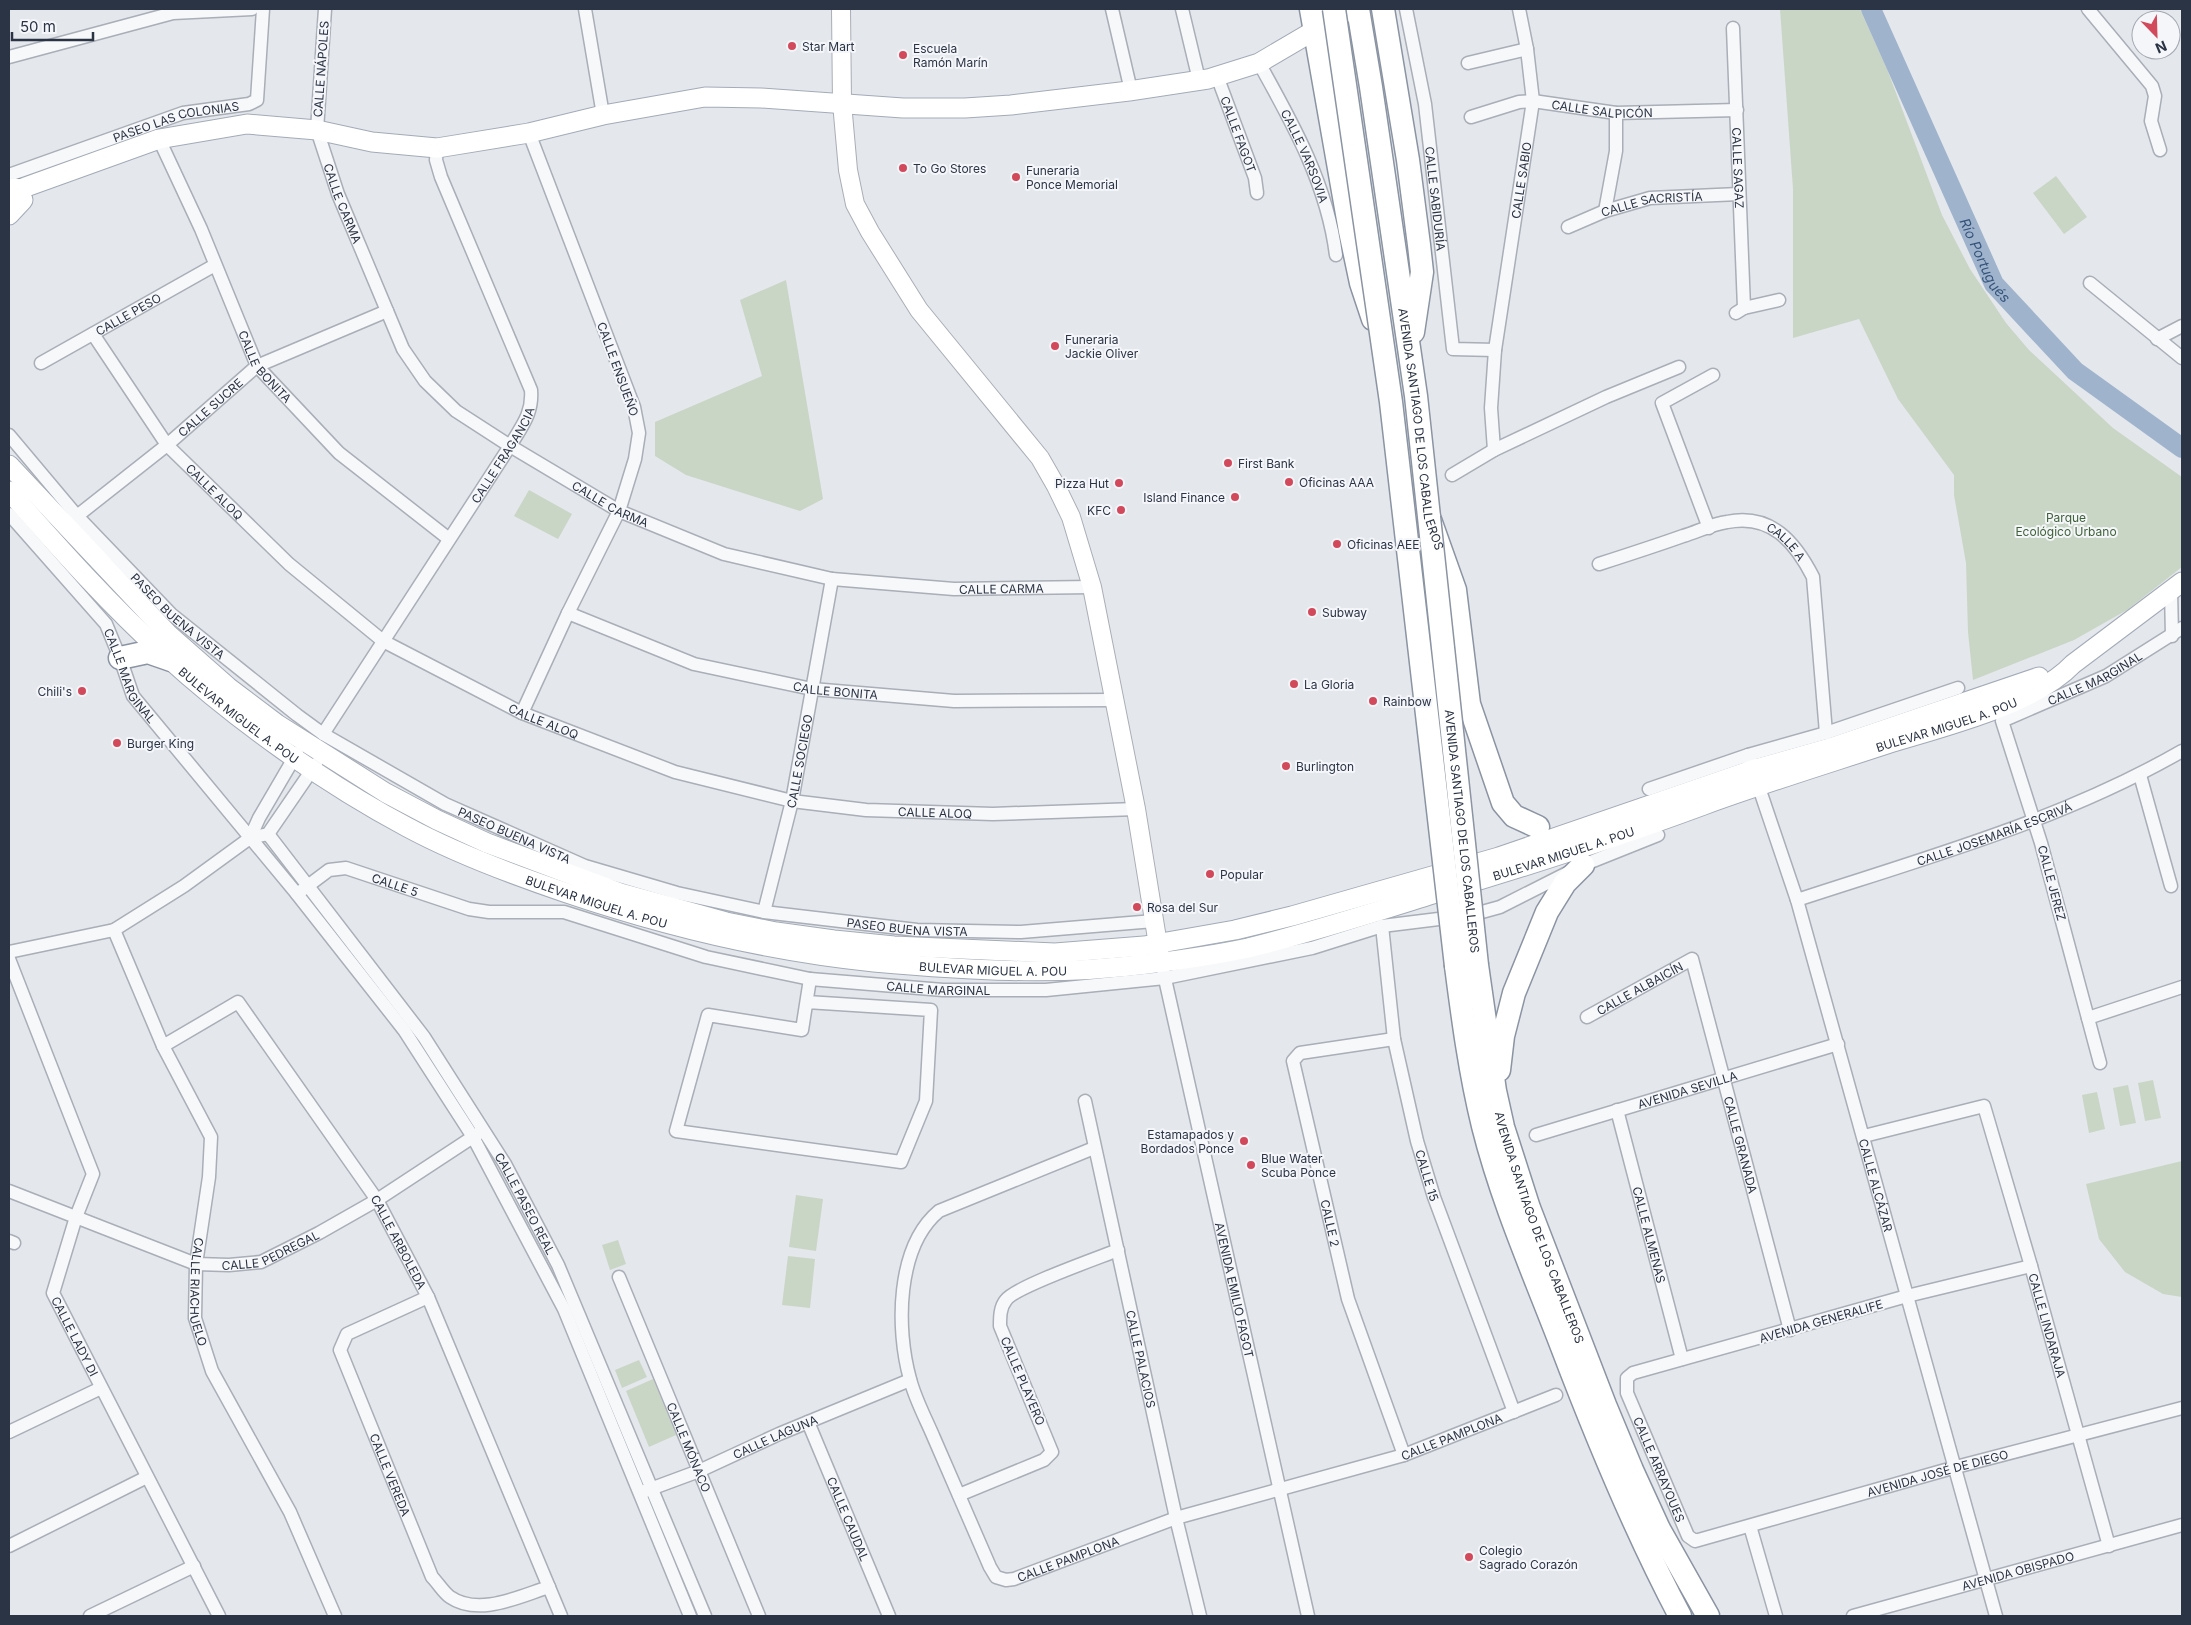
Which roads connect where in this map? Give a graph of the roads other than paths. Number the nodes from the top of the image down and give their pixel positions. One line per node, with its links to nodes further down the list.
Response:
1 (252, 9): 18 (street)
2 (263, 9): 34 (street, PASEO LAS COLONIAS)
3 (324, 9): 29 (street, CALLE NÁPOLES)
4 (585, 9): 27 (street)
5 (841, 9): 24 (street)
6 (1112, 9): 22 (street)
7 (1182, 9): 21 (street, CALLE FAGOT)
8 (1334, 9): 51 (highway, AVENIDA SANTIAGO DE LOS CABALLEROS, bridge)
9 (1351, 9): 15 (main road)
10 (1358, 9): 49 (highway, AVENIDA SANTIAGO DE LOS CABALLEROS)
11 (1382, 9): 49 (highway)
12 (1406, 9): 48 (street, CALLE SABIDURÍA)
13 (1519, 9): 17 (street, CALLE SABIO)
14 (2088, 9): 33 (street)
15 (1313, 19): 19 (main road); 51 (highway, bridge)
16 (1733, 28): 25 (street, CALLE SAGAZ)
17 (1527, 49): 20 (street); 23 (street, CALLE SABIO)
18 (9, 56)
19 (1259, 63): 21 (main road); 40 (street, CALLE VARSOVIA)
20 (1468, 63)
21 (1208, 78): 22 (main road); 35 (street, CALLE FAGOT)
22 (1129, 91): 24 (main road)
23 (1532, 101): 26 (street, CALLE SALPICÓN); 28 (street, CALLE SALPICÓN); 48 (street, CALLE SABIO)
24 (842, 103): 27 (main road); 72 (street)
25 (1737, 110): 26 (street, CALLE SALPICÓN); 36 (street, CALLE SAGAZ)
26 (1616, 113): 37 (street)
27 (603, 115): 30 (main road)
28 (1471, 117)
29 (317, 130): 31 (main road); 32 (main road); 44 (street, CALLE CARMA)
30 (529, 133): 32 (main road); 63 (street, CALLE ENSUEÑO)
31 (159, 139): 34 (main road); 41 (street, CALLE BONITA)
32 (437, 148): 58 (street, CALLE FRAGANCIA)
33 (2160, 150)
34 (13, 192): 38 (main road)
35 (1258, 193)
36 (1739, 194): 37 (street, CALLE SACRISTÍA); 43 (street, CALLE SAGAZ)
37 (1605, 210): 39 (street, CALLE SACRISTÍA)
38 (9, 215)
39 (1568, 227)
40 (1336, 255)
41 (216, 265): 46 (street, CALLE PESO); 53 (street, CALLE BONITA)
42 (2090, 283): 47 (street)
43 (1779, 300)
44 (387, 311): 53 (street, CALLE SUCRE); 58 (street, CALLE CARMA)
45 (2182, 326): 47 (street)
46 (93, 334): 52 (street, CALLE PESO); 57 (street, CALLE ALOQ)
47 (2157, 339): 50 (street)
48 (1495, 350): 59 (street, CALLE SABIO)
49 (1409, 355): 66 (highway, AVENIDA SANTIAGO DE LOS CABALLEROS)
50 (2182, 358)
51 (1385, 359): 111 (highway, AVENIDA SANTIAGO DE LOS CABALLEROS, bridge)
52 (41, 362)
53 (257, 366): 57 (street, CALLE SUCRE); 68 (street, CALLE BONITA)
54 (1679, 367): 59 (street)
55 (1713, 374): 67 (street)
56 (9, 435): 65 (street, PASEO BUENA VISTA)
57 (167, 445): 65 (street, CALLE SUCRE); 75 (street, CALLE ALOQ)
58 (510, 446): 63 (street, CALLE CARMA); 68 (street, CALLE FRAGANCIA)
59 (1494, 450): 61 (street)
60 (9, 465): 85 (main road, BULEVAR MIGUEL A. POU)
61 (1452, 475)
62 (9, 491): 77 (main road, BULEVAR MIGUEL A. POU)
63 (619, 512): 70 (street, CALLE CARMA); 73 (street, CALLE ENSUEÑO)
64 (9, 514): 76 (street, CALLE MARGINAL)
65 (78, 516): 84 (street, PASEO BUENA VISTA)
66 (1429, 516): 94 (highway, bridge); 111 (highway, AVENIDA SANTIAGO DE LOS CABALLEROS, bridge)
67 (1709, 528): 69 (street, CALLE A); 83 (street, CALLE A)
68 (448, 539): 75 (street, CALLE FRAGANCIA)
69 (1599, 564)
70 (832, 580): 72 (street, CALLE CARMA); 79 (street, CALLE SOCIEGO)
71 (2177, 586): 74 (street); 88 (main road, BULEVAR MIGUEL A. POU)
72 (1092, 587): 80 (street)
73 (568, 613): 79 (street, CALLE BONITA); 81 (street, CALLE ENSUEÑO)
74 (2177, 632): 82 (street, CALLE MARGINAL)
75 (383, 641): 81 (street, CALLE ALOQ); 84 (street, CALLE FRAGANCIA)
76 (120, 658): 77 (highway); 97 (street, CALLE MARGINAL)
77 (171, 660): 85 (main road, BULEVAR MIGUEL A. POU)
78 (1958, 688): 83 (street)
79 (812, 689): 80 (street, CALLE BONITA); 91 (street, CALLE SOCIEGO)
80 (1115, 700): 92 (street)
81 (522, 713): 91 (street, CALLE ALOQ)
82 (2002, 721): 93 (street, CALLE JEREZ)
83 (1826, 733): 88 (street)
84 (322, 734): 103 (street, PASEO BUENA VISTA)
85 (300, 749): 87 (main road, BULEVAR MIGUEL A. POU); 97 (street)
86 (2182, 751): 89 (street, CALLE JOSEMARÍA ESCRIVÁ)
87 (318, 761): 95 (street); 107 (main road, BULEVAR MIGUEL A. POU); 112 (main road, BULEVAR MIGUEL A. POU)
88 (1753, 770): 90 (street); 101 (street, CALLE ALCÁZAR); 107 (main road, BULEVAR MIGUEL A. POU); 112 (main road, BULEVAR MIGUEL A. POU)
89 (2140, 775): 93 (street, CALLE JOSEMARÍA ESCRIVÁ); 99 (street)
90 (1649, 789)
91 (792, 801): 92 (street, CALLE ALOQ); 103 (street, CALLE SOCIEGO)
92 (1136, 809): 104 (street)
93 (2035, 821): 101 (street, CALLE JOSEMARÍA ESCRIVÁ); 117 (street, CALLE JEREZ)
94 (1538, 826)
95 (268, 834): 97 (street); 100 (street, CALLE PASEO REAL)
96 (1658, 835): 98 (street, CALLE MARGINAL)
97 (250, 838): 100 (street, CALLE PASEO REAL); 106 (street)
98 (1583, 865): 105 (street, CALLE MARGINAL); 123 (highway)
99 (2171, 886)
100 (302, 890): 102 (street, CALLE 5); 126 (street, CALLE PASEO REAL)
101 (1797, 900): 119 (street, CALLE ALCÁZAR)
102 (499, 912): 113 (street, CALLE MARGINAL)
103 (764, 912): 104 (street, PASEO BUENA VISTA)
104 (1154, 921): 107 (street)
105 (1382, 926): 112 (street, CALLE MARGINAL); 118 (street, CALLE 15)
106 (114, 930): 108 (street); 120 (street, CALLE RIACHUELO)
107 (1158, 944): 112 (street)
108 (9, 952)
109 (9, 958): 132 (street, CALLE LADY DI)
110 (1692, 959): 116 (street, CALLE ALBAICÍN); 122 (street, CALLE GRANADA)
111 (1467, 965): 123 (highway, AVENIDA SANTIAGO DE LOS CABALLEROS); 177 (highway, AVENIDA SANTIAGO DE LOS CABALLEROS)
112 (1164, 970): 113 (street, CALLE MARGINAL); 155 (street, AVENIDA EMILIO FAGOT)
113 (810, 979): 115 (street)
114 (2182, 987): 117 (street)
115 (807, 1002): 115 (street)
116 (1587, 1017)
117 (2088, 1018): 121 (street, CALLE JEREZ)
118 (1394, 1039): 146 (street, CALLE 15); 150 (street, CALLE 2)
119 (1838, 1044): 122 (street, AVENIDA SEVILLA); 128 (street, CALLE ALCÁZAR)
120 (163, 1046): 131 (street, CALLE ARBOLEDA); 134 (street, CALLE RIACHUELO)
121 (2100, 1063)
122 (1724, 1079): 125 (street, AVENIDA SEVILLA); 139 (street, CALLE GRANADA)
123 (1495, 1091): 178 (highway, AVENIDA SANTIAGO DE LOS CABALLEROS)
124 (1085, 1101): 129 (street, CALLE PALACIOS)
125 (1617, 1110): 127 (street, AVENIDA SEVILLA); 140 (street, CALLE ALMENAS)
126 (478, 1134): 131 (street, CALLE PEDREGAL); 154 (street, CALLE PASEO REAL); 156 (street, CALLE PASEO REAL)
127 (1536, 1135)
128 (1864, 1136): 135 (street, CALLE LINDARAJA); 137 (street, CALLE ALCÁZAR)
129 (1094, 1148): 133 (street, CALLE PALACIOS); 141 (street, CALLE PAMPLONA)
130 (9, 1192): 132 (street, CALLE PEDREGAL)
131 (377, 1200): 134 (street, CALLE PEDREGAL); 138 (street, CALLE ARBOLEDA)
132 (76, 1217): 134 (street, CALLE PEDREGAL); 142 (street, CALLE LADY DI)
133 (1118, 1250): 157 (street, CALLE PLAYERO); 158 (street, CALLE PALACIOS)
134 (196, 1264): 169 (street, CALLE RIACHUELO)
135 (2031, 1266): 137 (street, AVENIDA GENERALIFE); 149 (street, CALLE LINDARAJA)
136 (619, 1277): 152 (street, CALLE MÓNACO)
137 (1907, 1296): 139 (street, AVENIDA GENERALIFE); 151 (street, CALLE ALCÁZAR)
138 (428, 1297): 166 (street, CALLE ARBOLEDA); 166 (street, CALLE VEREDA)
139 (1790, 1330): 140 (street, AVENIDA GENERALIFE)
140 (1682, 1359): 143 (street, AVENIDA GENERALIFE)
141 (910, 1380): 147 (street, CALLE LAGUNA); 157 (street, CALLE PAMPLONA)
142 (101, 1388): 148 (street); 153 (street, CALLE LADY DI)
143 (1627, 1393): 161 (street, CALLE ARRAYOUES)
144 (1556, 1395): 146 (street, CALLE PAMPLONA)
145 (2182, 1408): 149 (street, AVENIDA JOSÉ DE DIEGO)
146 (1514, 1412): 150 (street, CALLE PAMPLONA)
147 (808, 1422): 152 (street, CALLE LAGUNA); 174 (street, CALLE CAUDAL)
148 (9, 1432)
149 (2079, 1436): 151 (street, AVENIDA JOSÉ DE DIEGO); 163 (street, CALLE LINDARAJA)
150 (1404, 1455): 155 (street, CALLE PAMPLONA)
151 (1956, 1467): 160 (street, AVENIDA JOSÉ DE DIEGO); 165 (street, CALLE ALCÁZAR)
152 (699, 1471): 154 (street, CALLE LAGUNA); 173 (street, CALLE MÓNACO)
153 (147, 1477): 162 (street); 164 (street, CALLE LADY DI)
154 (652, 1487): 156 (street, CALLE LAGUNA); 172 (street, CALLE PASEO REAL)
155 (1280, 1490): 158 (street, CALLE PAMPLONA); 176 (street, AVENIDA EMILIO FAGOT)
156 (640, 1493): 171 (street, CALLE PASEO REAL)
157 (959, 1495): 158 (street, CALLE PAMPLONA)
158 (1176, 1518): 175 (street, CALLE PALACIOS)
159 (2182, 1525): 163 (street, AVENIDA OBISPADO)
160 (1750, 1526): 161 (street, AVENIDA JOSÉ DE DIEGO); 179 (street)
161 (1695, 1541)
162 (9, 1546)
163 (2108, 1546): 165 (street, AVENIDA OBISPADO)
164 (194, 1566): 167 (street); 168 (street, CALLE LADY DI)
165 (1986, 1578): 180 (street, AVENIDA OBISPADO); 181 (street, CALLE ALCÁZAR)
166 (549, 1587): 170 (street, CALLE ARBOLEDA)
167 (90, 1616)
168 (219, 1616)
169 (335, 1616)
170 (561, 1616)
171 (690, 1616)
172 (705, 1616)
173 (759, 1616)
174 (889, 1616)
175 (1200, 1616)
176 (1308, 1616)
177 (1680, 1616)
178 (1708, 1616)
179 (1776, 1616)
180 (1853, 1616)
181 (1996, 1616)

